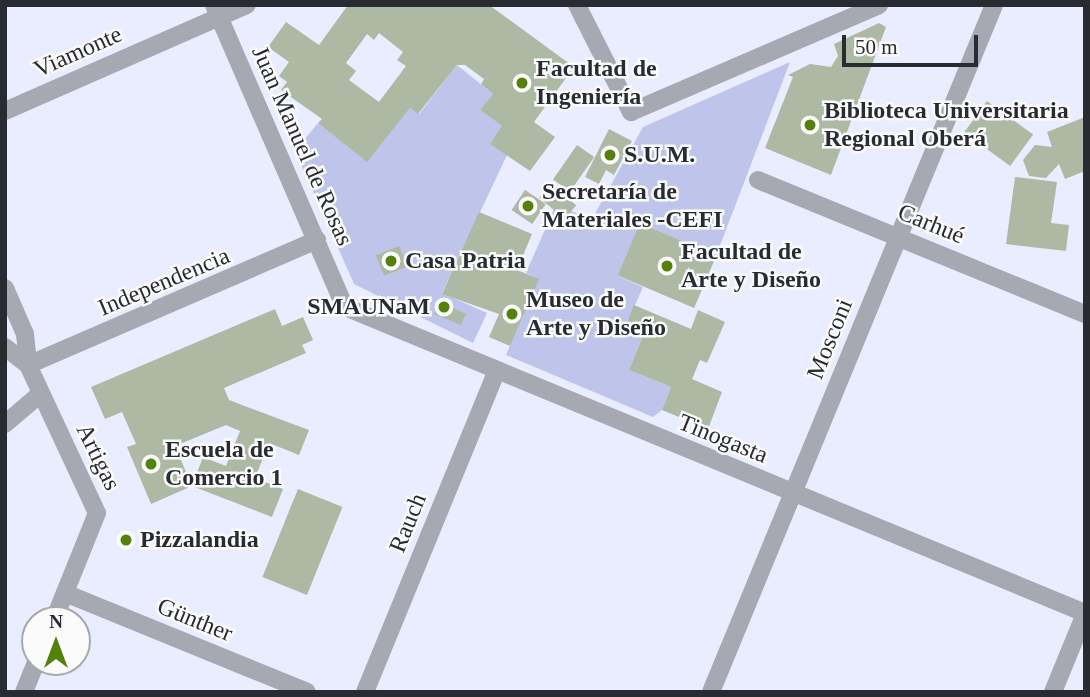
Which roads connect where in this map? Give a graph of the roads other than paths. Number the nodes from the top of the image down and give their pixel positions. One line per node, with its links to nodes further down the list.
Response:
1 (247, 5): 5 (street, Viamonte)
2 (577, 5): 3 (street)
3 (879, 5)
4 (994, 5): 8 (street, Mosconi)
5 (216, 11): 6 (street, Viamonte); 9 (street, Juan Manuel de Rosas)
6 (5, 111)
7 (758, 180): 8 (street, Carhué)
8 (898, 237): 12 (street, Carhué); 18 (street, Mosconi)
9 (317, 240): 11 (street, Juan Manuel de Rosas); 14 (street, Independencia)
10 (5, 288): 14 (street)
11 (345, 307): 15 (street, Tinogasta)
12 (1085, 314)
13 (5, 346): 14 (street)
14 (28, 365): 16 (street, Artigas)
15 (496, 372): 18 (street, Tinogasta); 23 (street, Rauch)
16 (40, 394): 17 (street); 19 (street, Artigas)
17 (5, 424)
18 (793, 494): 21 (street, Tinogasta); 24 (street, Mosconi)
19 (65, 593): 20 (street, Artigas); 22 (street, Günther)
20 (60, 606)
21 (1085, 613): 25 (street)
22 (307, 692)
23 (365, 692)
24 (711, 692)
25 (1053, 692)

